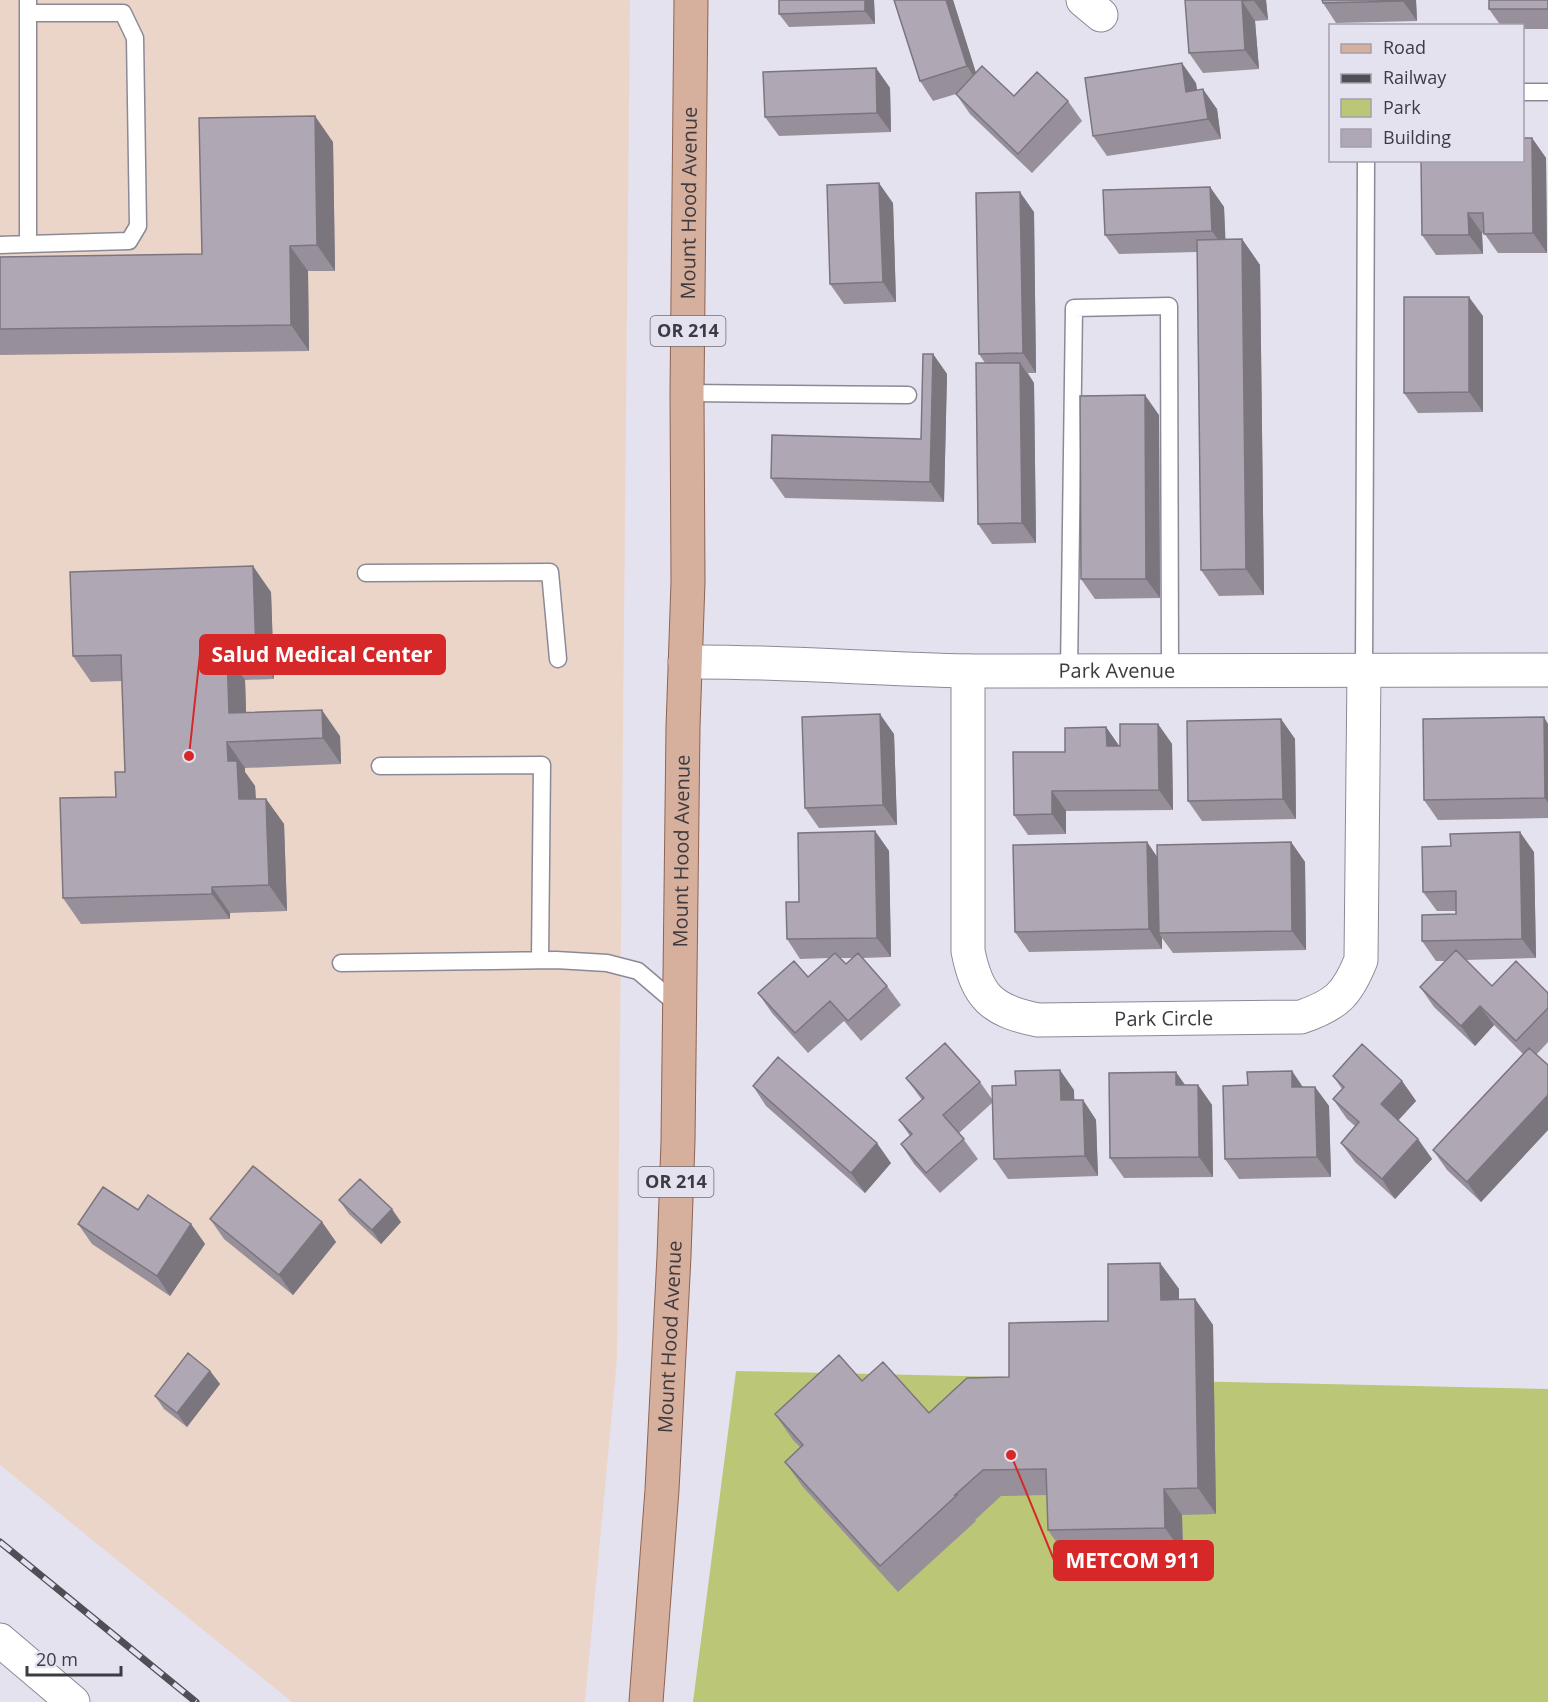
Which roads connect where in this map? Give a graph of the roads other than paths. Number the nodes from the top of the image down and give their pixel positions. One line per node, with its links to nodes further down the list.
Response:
1 (691, 0): 8 (main road, Mount Hood Avenue / OR 214)
2 (28, 7): 6 (lane); 6 (lane)
3 (1524, 92): 4 (lane)
4 (1548, 92)
5 (1366, 162): 17 (lane)
6 (28, 244): 7 (lane)
7 (0, 245)
8 (687, 393): 9 (lane); 12 (main road, Mount Hood Avenue / OR 214)
9 (908, 395)
10 (366, 573): 11 (lane)
11 (558, 659)
12 (685, 662): 14 (street, Park Avenue); 21 (main road, Mount Hood Avenue / OR 214)
13 (1548, 670): 17 (street, Park Avenue)
14 (968, 671): 15 (street, Park Avenue); 17 (street, Park Circle)
15 (1069, 671): 16 (street, Park Avenue); 16 (lane)
16 (1170, 671): 17 (street, Park Avenue)
17 (1364, 671)
18 (380, 766): 19 (lane)
19 (540, 960): 20 (lane); 21 (lane)
20 (341, 963)
21 (679, 1006): 24 (main road, Mount Hood Avenue / OR 214)
22 (0, 1641): 23 (street)
23 (73, 1702)
24 (646, 1702)

